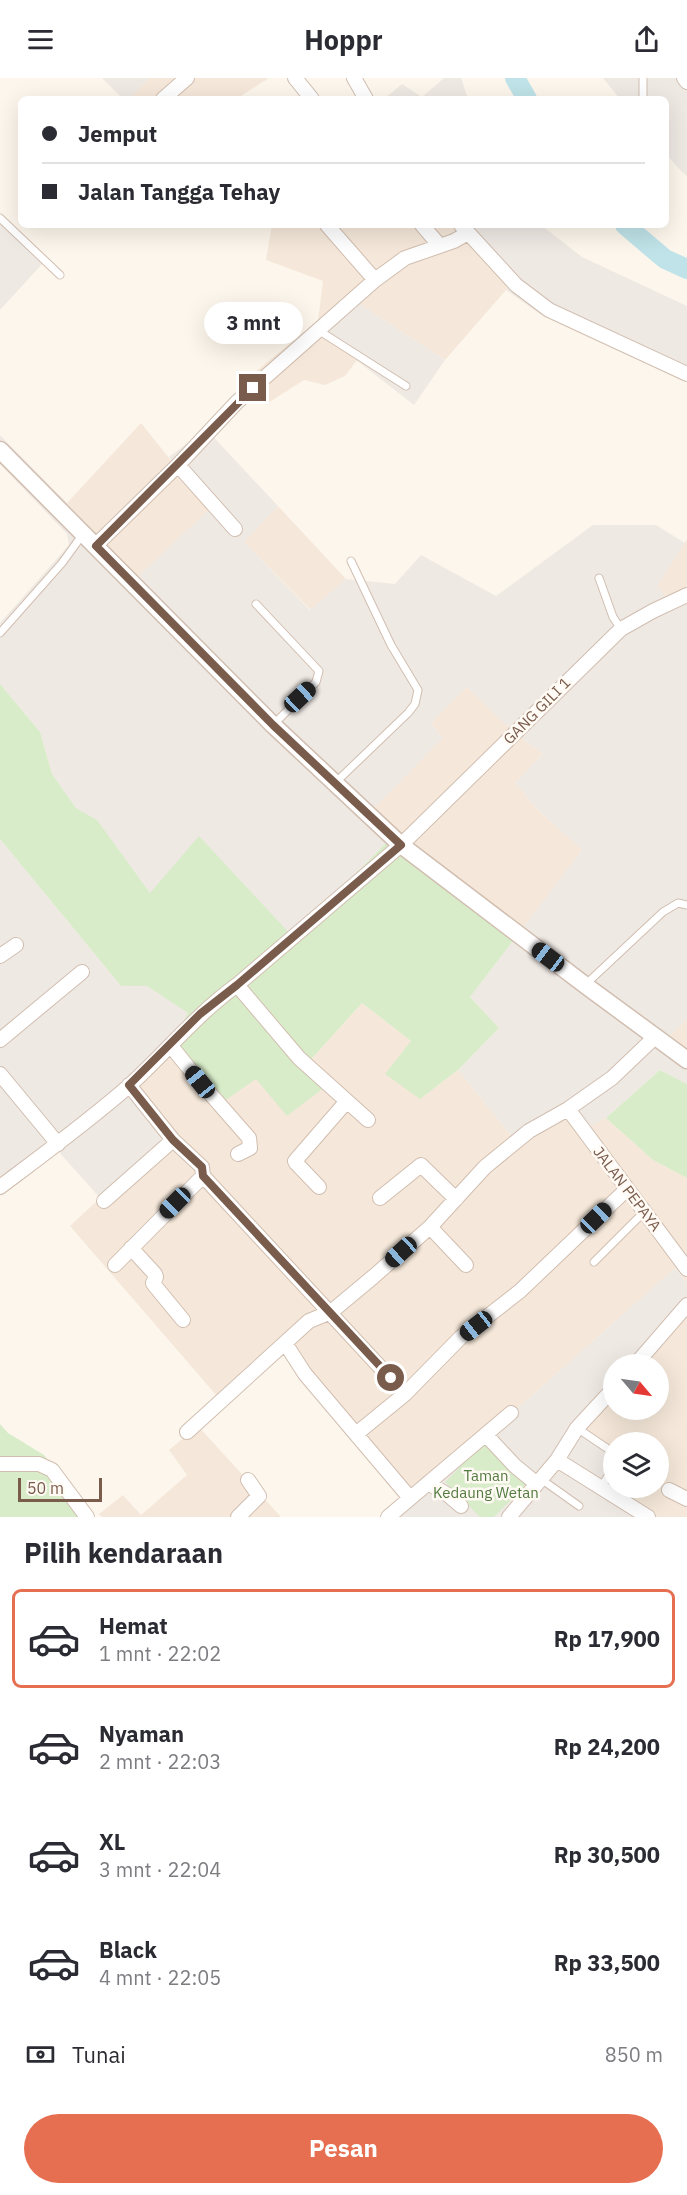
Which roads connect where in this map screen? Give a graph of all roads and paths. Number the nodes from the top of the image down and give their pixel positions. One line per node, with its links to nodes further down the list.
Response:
1 (187, 78): 7 (street)
2 (295, 78): 8 (street)
3 (354, 78): 9 (street)
4 (643, 78): 10 (lane)
5 (684, 78): 6 (street)
6 (687, 82)
7 (166, 96)
8 (310, 96)
9 (364, 96)
10 (643, 96)
11 (0, 218): 16 (lane)
12 (330, 228): 17 (street)
13 (425, 228): 15 (street)
14 (464, 229): 15 (street); 19 (street)
15 (440, 246): 17 (street)
16 (60, 275)
17 (375, 280): 18 (street)
18 (318, 330): 20 (lane); 22 (street)
19 (687, 374)
20 (406, 386)
21 (0, 450): 24 (street)
22 (178, 465): 23 (street); 24 (street)
23 (235, 529)
24 (89, 540): 30 (lane); 31 (street)
25 (351, 561): 32 (lane)
26 (599, 578): 29 (lane)
27 (687, 596): 29 (street, GANG GILI 1)
28 (256, 604): 31 (lane)
29 (621, 629): 33 (street, GANG GILI 1)
30 (0, 633)
31 (273, 725): 32 (street)
32 (335, 783): 33 (street)
33 (401, 845): 38 (street, GANG GILI 1); 39 (street)
34 (687, 904): 39 (lane)
35 (16, 945): 36 (street)
36 (0, 956)
37 (82, 972): 41 (street)
38 (237, 985): 42 (street, GANG GILI 1); 46 (street)
39 (585, 985): 40 (street)
40 (655, 1037): 43 (street); 47 (street)
41 (0, 1040)
42 (171, 1046): 45 (street, GANG GILI 1); 51 (street)
43 (687, 1060)
44 (0, 1074): 50 (street)
45 (129, 1085): 49 (street); 50 (street, GANG GILI 1)
46 (347, 1101): 48 (street); 53 (street)
47 (568, 1109): 55 (street, JALAN PEPAYA); 57 (street)
48 (368, 1120)
49 (173, 1140): 52 (street); 58 (street)
50 (58, 1144): 54 (street, GANG GILI 1)
51 (238, 1154)
52 (203, 1176): 61 (street); 67 (street)
53 (319, 1186)
54 (0, 1187)
55 (627, 1189): 59 (street, JALAN PEPAYA); 71 (street)
56 (380, 1198): 57 (street)
57 (456, 1199): 60 (street)
58 (104, 1201)
59 (644, 1212): 62 (lane); 65 (street, JALAN PEPAYA)
60 (430, 1227): 64 (street); 67 (street)
61 (131, 1248): 63 (street); 68 (street)
62 (594, 1262)
63 (115, 1265)
64 (466, 1265)
65 (687, 1269)
66 (687, 1305): 70 (street)
67 (331, 1312): 69 (street); 71 (street)
68 (183, 1320)
69 (285, 1343): 75 (street); 76 (street)
70 (645, 1354)
71 (405, 1394): 76 (street)
72 (603, 1400): 74 (street)
73 (511, 1413): 77 (street)
74 (577, 1428): 78 (lane); 79 (street)
75 (187, 1432)
76 (356, 1434): 87 (street)
77 (486, 1435): 82 (street); 83 (street)
78 (603, 1446)
79 (557, 1460): 82 (street); 85 (street)
80 (0, 1464): 91 (street)
81 (248, 1480): 92 (street)
82 (539, 1481): 90 (lane); 94 (street)
83 (428, 1483): 87 (street); 89 (street)
84 (603, 1484): 85 (lane)
85 (601, 1487): 95 (street)
86 (669, 1490): 88 (street)
87 (410, 1498): 93 (street)
88 (687, 1498)
89 (461, 1506)
90 (579, 1506)
91 (87, 1517)
92 (238, 1517)
93 (388, 1517)
94 (509, 1517)
95 (648, 1517)

